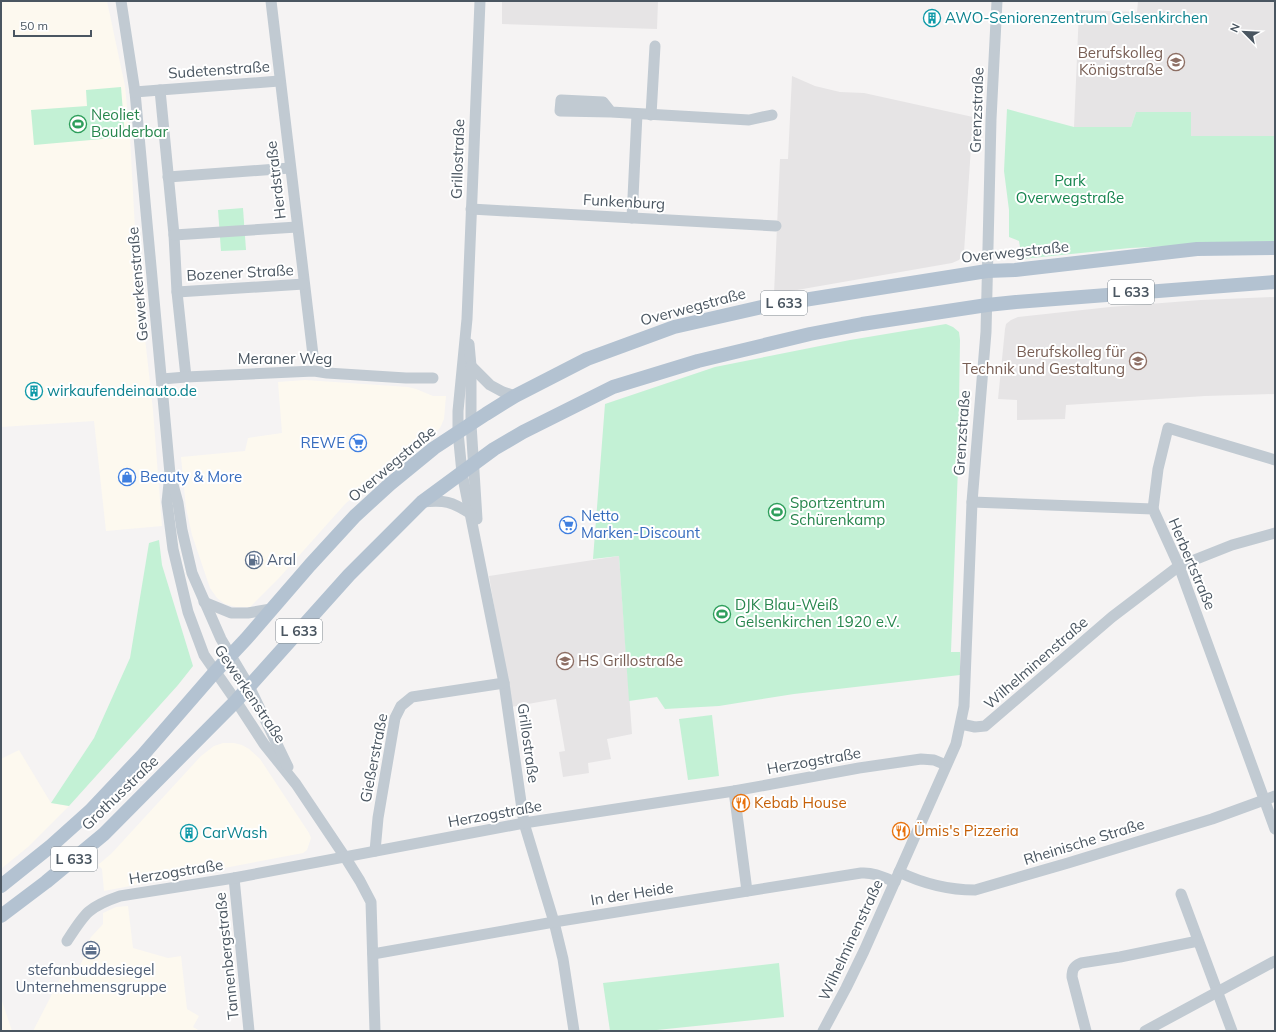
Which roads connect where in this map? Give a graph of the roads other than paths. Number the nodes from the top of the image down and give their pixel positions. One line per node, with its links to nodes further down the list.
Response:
1 (121, 1): 8 (street, Gewerkenstraße)
2 (271, 1): 6 (street, Herdstraße)
3 (480, 1): 15 (street, Grillostraße)
4 (997, 1): 21 (street, Grenzstraße)
5 (655, 46): 11 (street)
6 (279, 81): 7 (street, Sudetenstraße); 13 (street, Herdstraße)
7 (160, 90): 8 (street); 14 (street)
8 (135, 92): 31 (street, Gewerkenstraße)
9 (611, 112): 10 (street)
10 (637, 114): 11 (street); 16 (street)
11 (651, 115): 12 (street)
12 (772, 115)
13 (290, 168): 14 (street); 18 (street, Herdstraße)
14 (168, 177): 19 (street)
15 (471, 209): 16 (street, Funkenburg); 26 (street, Grillostraße)
16 (632, 218): 17 (street, Funkenburg)
17 (776, 226)
18 (297, 227): 19 (street); 23 (street, Herdstraße)
19 (174, 235): 24 (street)
20 (1275, 248): 21 (main road, Overwegstraße / L 633)
21 (987, 271): 25 (street, Grenzstraße); 32 (main road, Overwegstraße / L 633)
22 (1275, 282): 25 (main road, L 633)
23 (304, 284): 24 (street, Bozener Straße); 27 (street, Herdstraße)
24 (177, 292): 29 (street)
25 (987, 305): 36 (main road, L 633); 40 (street, Grenzstraße)
26 (467, 319): 28 (street, Grillostraße); 34 (street, Grillostraße)
27 (312, 355)
28 (471, 366): 32 (street); 33 (street, Grillostraße)
29 (186, 377): 30 (street, Meraner Weg); 31 (street, Meraner Weg)
30 (433, 378)
31 (162, 379): 38 (street, Gewerkenstraße)
32 (515, 396): 33 (main road, Overwegstraße / L 633)
33 (471, 424): 34 (main road, Overwegstraße / L 633); 36 (street, Grillostraße)
34 (458, 432): 37 (street, Grillostraße); 47 (main road, Overwegstraße / L 633)
35 (1275, 460): 41 (street)
36 (474, 464): 37 (main road, L 633); 44 (street, Grillostraße)
37 (462, 473): 39 (main road, L 633); 42 (street, Grillostraße)
38 (170, 474): 46 (street, Gewerkenstraße); 49 (street, Gewerkenstraße)
39 (422, 502): 42 (street); 51 (main road, L 633)
40 (972, 502): 41 (street, Herbertstraße); 53 (street, Grenzstraße)
41 (1153, 509): 45 (street, Herbertstraße)
42 (471, 514): 44 (street, Grillostraße)
43 (1275, 533): 45 (street, Wilhelminenstraße)
44 (477, 551): 50 (street, Grillostraße)
45 (1179, 566): 53 (street, Wilhelminenstraße); 57 (street, Herbertstraße)
46 (204, 602): 47 (street); 48 (street, Gewerkenstraße)
47 (271, 609): 48 (main road, Overwegstraße / L 633)
48 (230, 656): 49 (main road, Overwegstraße / L 633); 51 (street, Gewerkenstraße)
49 (214, 672): 52 (street, Gewerkenstraße); 64 (main road, Grothusstraße / L 633)
50 (504, 682): 58 (street, Grillostraße); 60 (street, Gießerstraße)
51 (249, 686): 52 (main road, L 633); 55 (street, Gewerkenstraße)
52 (236, 701): 55 (street, Gewerkenstraße); 67 (main road, Grothusstraße / L 633)
53 (961, 724): 54 (street, Wilhelminenstraße)
54 (946, 766): 56 (street, Herzogstraße); 62 (street, Wilhelminenstraße)
55 (296, 784): 61 (street, Gewerkenstraße)
56 (734, 791): 58 (street, Herzogstraße); 65 (street)
57 (1270, 798): 59 (street, Herbertstraße); 62 (street, Rheinische Straße)
58 (524, 823): 60 (street, Herzogstraße); 68 (street, Grillostraße)
59 (1275, 828)
60 (375, 851): 61 (street, Herzogstraße)
61 (345, 857): 63 (street, Herzogstraße); 71 (street, Gewerkenstraße)
62 (897, 877): 65 (street, In der Heide); 77 (street, Wilhelminenstraße)
63 (234, 878): 69 (street, Herzogstraße); 74 (street, Tannenbergstraße)
64 (1, 886)
65 (747, 891): 68 (street, In der Heide)
66 (1181, 894): 70 (street)
67 (1, 916)
68 (554, 922): 71 (street, In der Heide); 76 (street, Grillostraße)
69 (66, 941)
70 (1198, 941): 73 (street); 78 (street)
71 (373, 954): 75 (street, Gewerkenstraße)
72 (1275, 961): 73 (street)
73 (1217, 992): 79 (street); 80 (street)
74 (249, 1031)
75 (375, 1031)
76 (574, 1031)
77 (823, 1031)
78 (1086, 1031)
79 (1144, 1031)
80 (1232, 1031)

